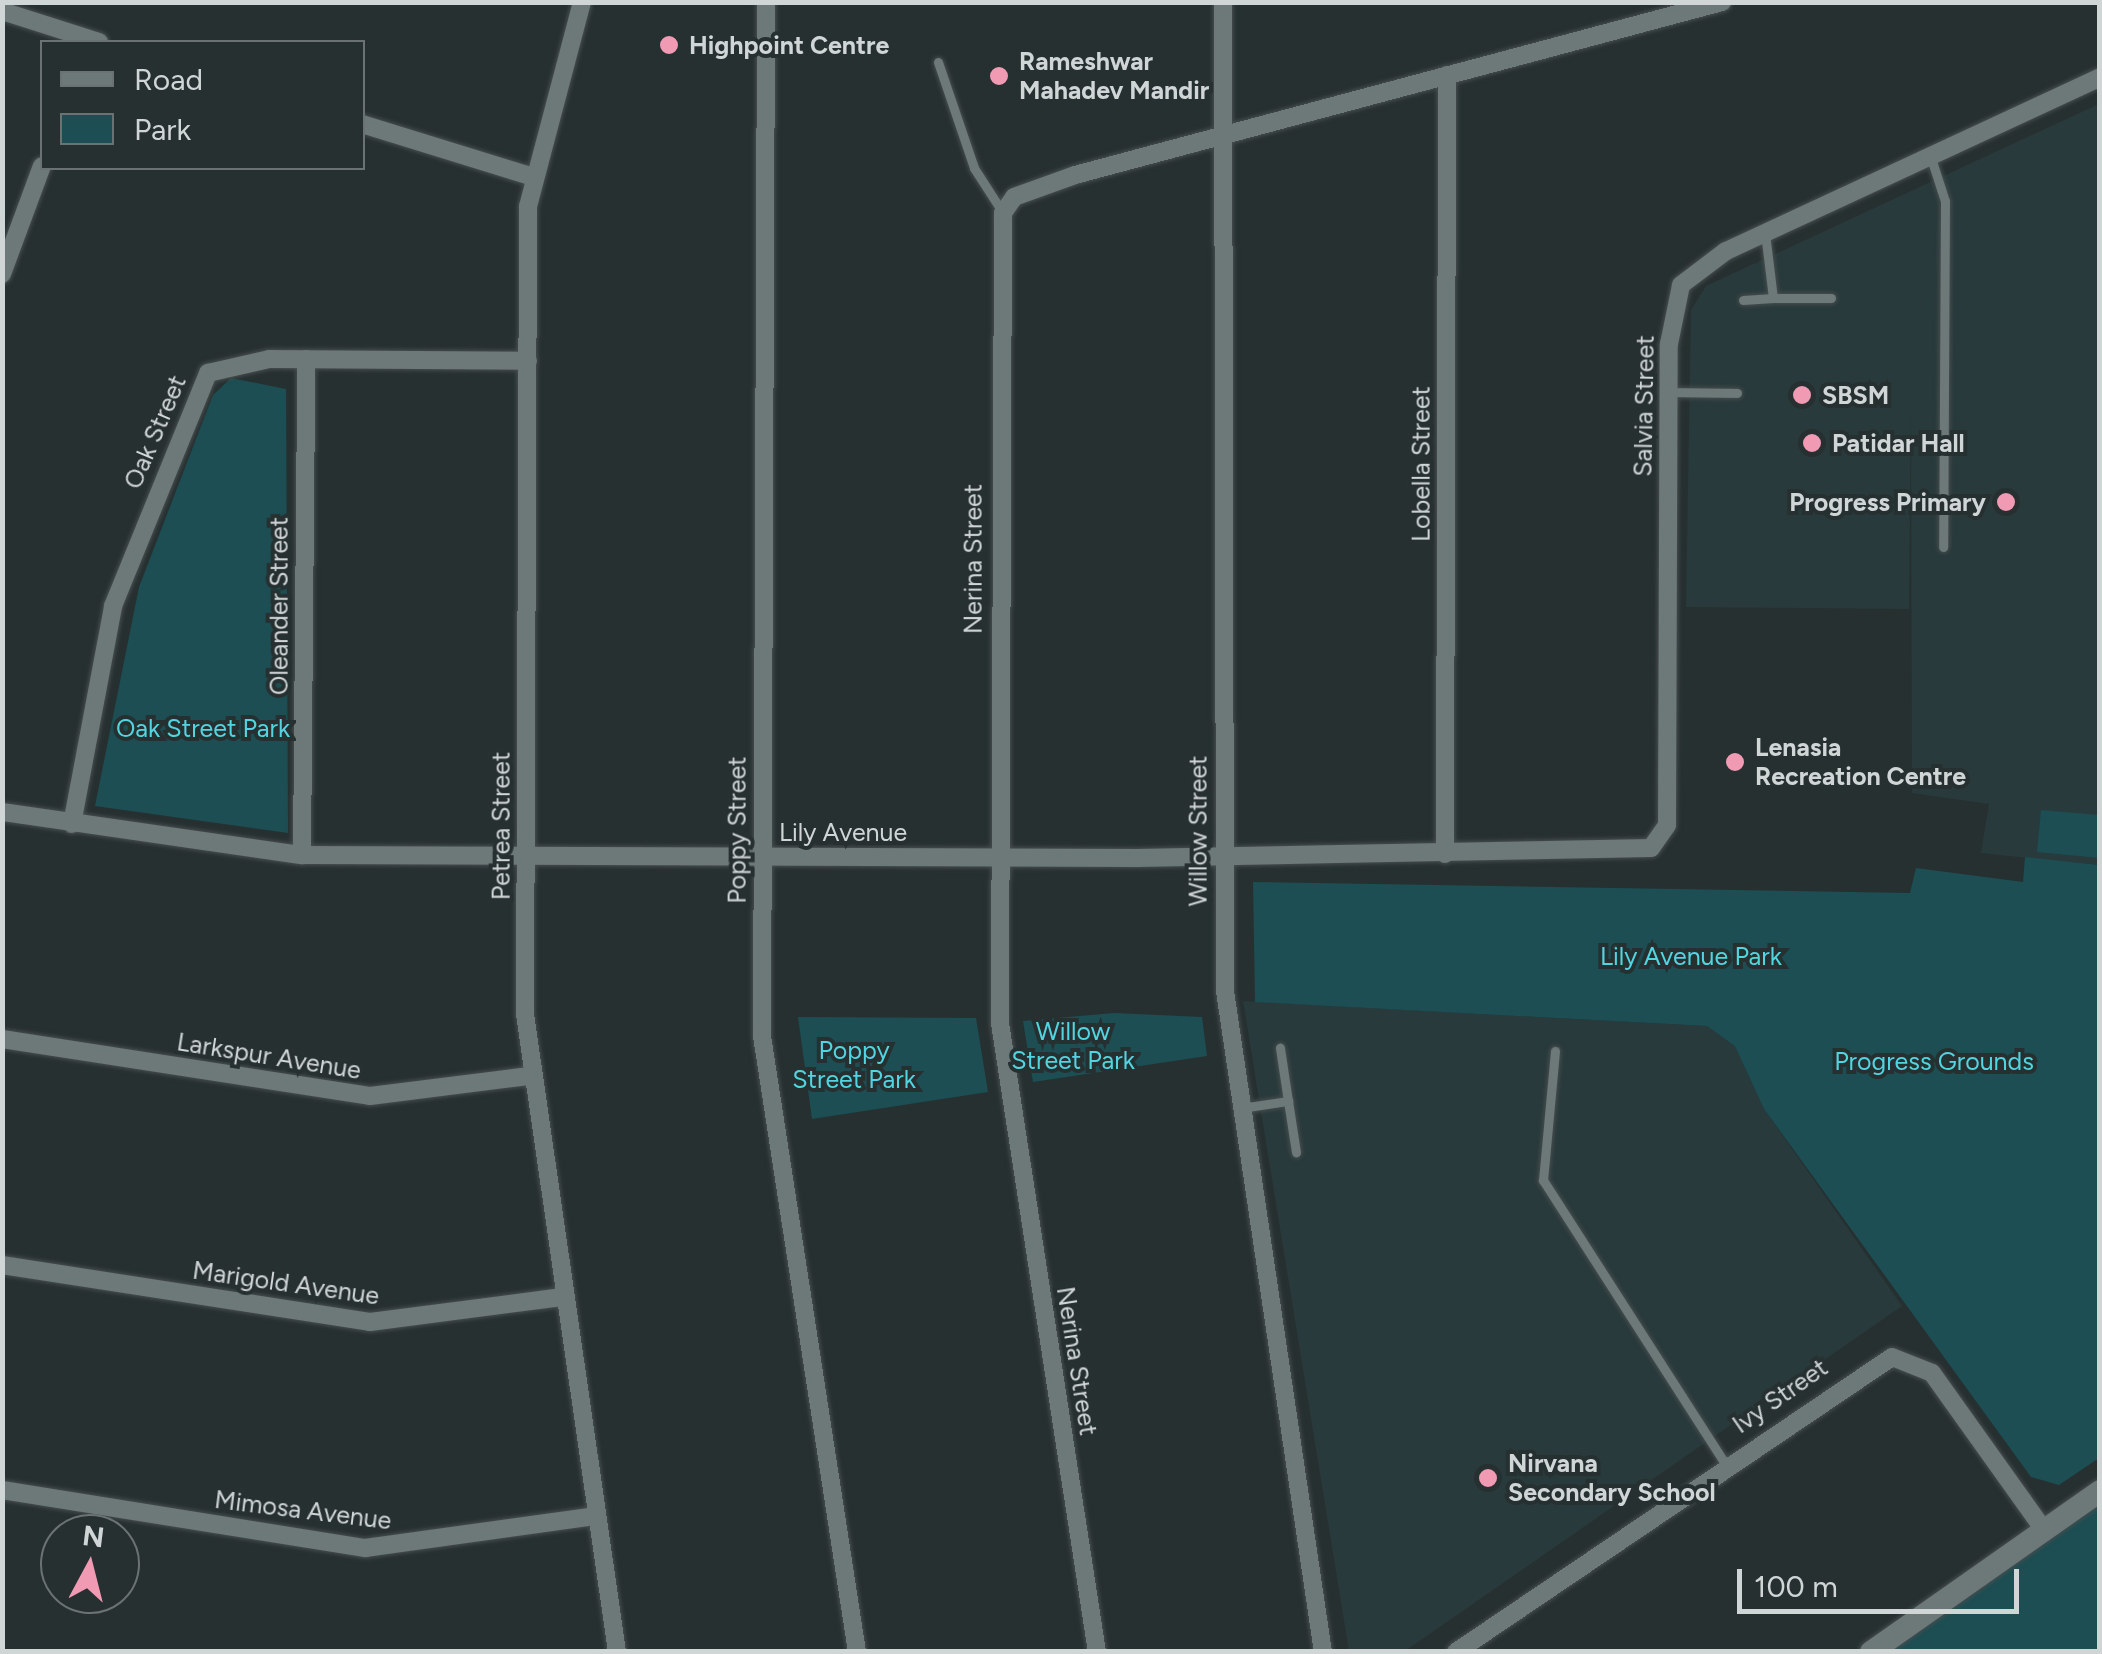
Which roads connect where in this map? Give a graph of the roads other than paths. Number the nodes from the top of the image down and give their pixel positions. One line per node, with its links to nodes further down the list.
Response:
1 (582, 2): 14 (street, Petrea Street)
2 (766, 2): 34 (street, Poppy Street)
3 (1224, 2): 11 (street, Willow Street)
4 (1722, 2): 8 (street)
5 (2, 11): 6 (street)
6 (86, 40)
7 (938, 62): 15 (lane)
8 (1447, 75): 11 (street); 29 (street, Lobella Street)
9 (2100, 77): 12 (street, Salvia Street)
10 (365, 125): 14 (street)
11 (1224, 135): 15 (street); 33 (street, Willow Street)
12 (1931, 158): 16 (street, Salvia Street); 25 (lane)
13 (41, 170): 17 (street)
14 (530, 176): 22 (street, Petrea Street)
15 (1002, 213): 32 (street, Nerina Street)
16 (1765, 233): 18 (lane); 23 (street, Salvia Street)
17 (2, 274)
18 (1772, 298): 19 (lane); 20 (lane)
19 (1831, 298)
20 (1742, 300)
21 (306, 358): 22 (street, Oak Street); 27 (street, Oak Street); 30 (street, Oleander Street)
22 (528, 361): 31 (street, Petrea Street)
23 (1669, 392): 24 (lane); 28 (street, Salvia Street)
24 (1737, 393)
25 (1943, 547)
26 (2, 812): 27 (street, Lily Avenue)
27 (72, 824): 30 (street, Lily Avenue)
28 (1628, 850): 29 (street, Lily Avenue)
29 (1444, 854): 33 (street, Lily Avenue)
30 (302, 855): 31 (street, Lily Avenue)
31 (526, 856): 34 (street, Lily Avenue); 38 (street, Petrea Street)
32 (996, 856): 33 (street, Lily Avenue); 34 (street, Lily Avenue); 51 (street, Nerina Street)
33 (1222, 857): 40 (street, Willow Street)
34 (762, 858): 50 (street, Poppy Street)
35 (2, 1039): 38 (street, Larkspur Avenue)
36 (1280, 1048): 39 (lane)
37 (1555, 1051): 44 (lane)
38 (528, 1076): 43 (street, Petrea Street)
39 (1288, 1101): 40 (lane); 41 (lane)
40 (1238, 1109): 52 (street, Willow Street)
41 (1296, 1152)
42 (2, 1265): 43 (street, Marigold Avenue)
43 (562, 1297): 47 (street, Petrea Street)
44 (1726, 1464): 48 (street, Ivy Street); 53 (street, Ivy Street)
45 (2, 1490): 47 (street, Mimosa Avenue)
46 (2100, 1491): 48 (street)
47 (597, 1516): 49 (street, Petrea Street)
48 (2044, 1530): 54 (street)
49 (617, 1652)
50 (857, 1652)
51 (1097, 1652)
52 (1324, 1652)
53 (1456, 1652)
54 (1870, 1652)

